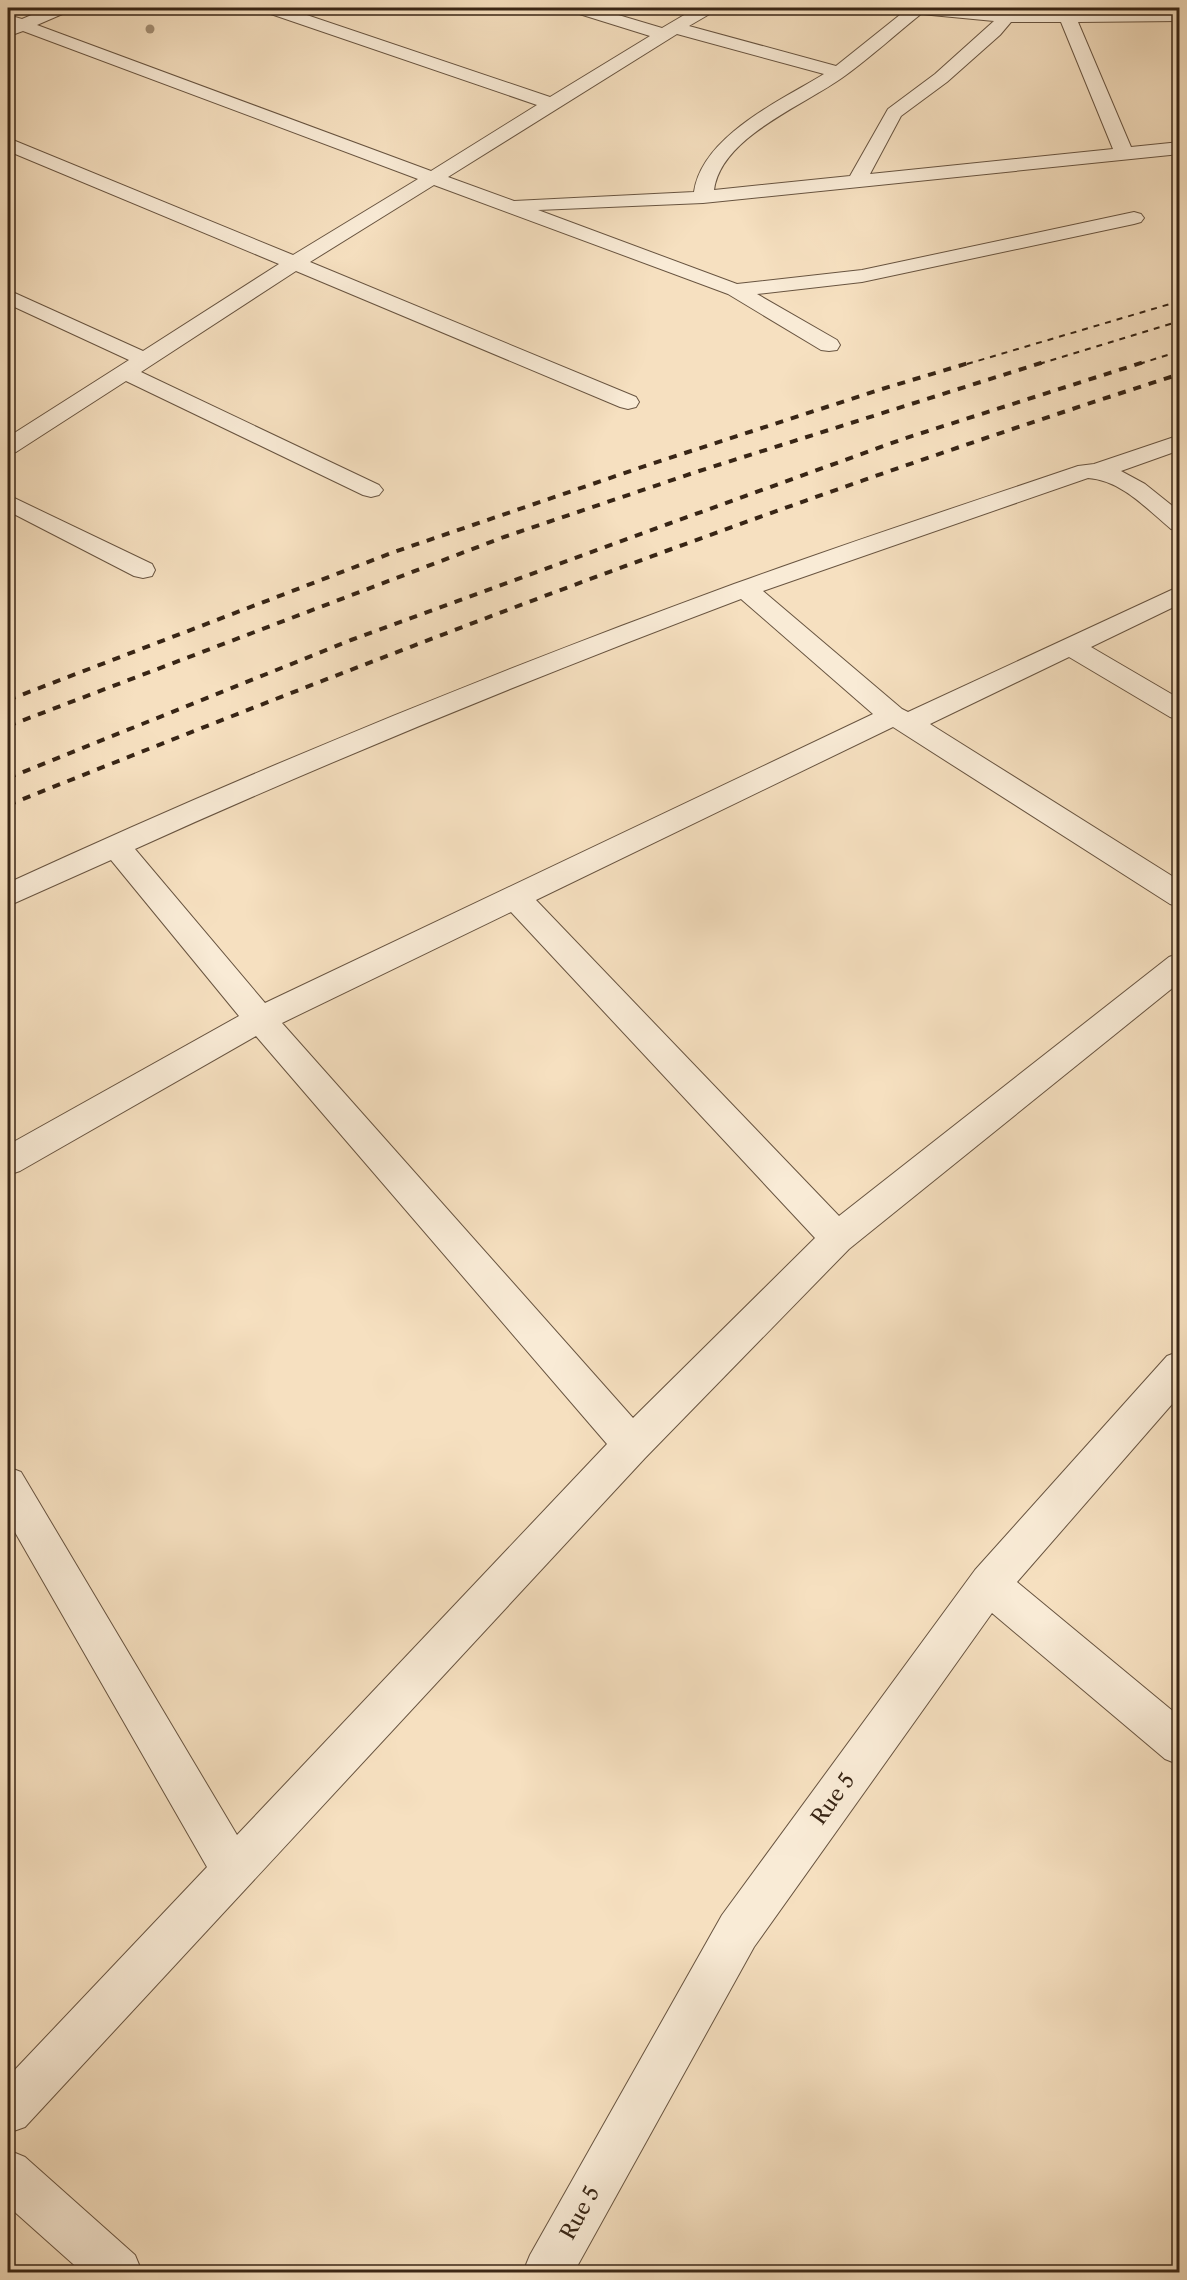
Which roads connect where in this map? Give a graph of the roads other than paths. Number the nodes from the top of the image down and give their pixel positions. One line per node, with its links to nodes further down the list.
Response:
1 (61, 8): 9 (street)
2 (271, 8): 12 (street)
3 (579, 8): 10 (street)
4 (707, 8): 10 (street)
5 (916, 8): 8 (street); 11 (street)
6 (1067, 16): 7 (street); 8 (street); 15 (street)
7 (1179, 16)
8 (1006, 17): 17 (street)
9 (12, 26): 16 (street)
10 (669, 31): 11 (street); 12 (street)
11 (839, 72): 18 (street)
12 (552, 104): 16 (street)
13 (8, 144): 21 (street)
14 (1179, 148): 15 (street)
15 (1124, 154): 17 (street)
16 (433, 178): 19 (street); 21 (street)
17 (856, 182): 18 (street)
18 (703, 197): 19 (street)
19 (504, 206): 22 (street)
20 (1134, 218): 22 (street)
21 (296, 263): 25 (street); 27 (street)
22 (735, 290): 24 (street)
23 (8, 296): 25 (street)
24 (829, 345)
25 (146, 360): 26 (street)
26 (126, 373): 29 (street); 31 (street)
27 (628, 402)
28 (1179, 442): 30 (street)
29 (8, 447)
30 (1101, 470): 33 (street); 35 (street)
31 (371, 490)
32 (8, 502): 34 (street)
33 (1179, 524)
34 (143, 570)
35 (745, 589): 39 (street); 40 (street)
36 (1179, 594): 37 (street)
37 (1070, 646): 38 (street); 39 (street)
38 (1179, 711)
39 (901, 720): 42 (street); 43 (street)
40 (115, 845): 41 (street); 45 (street)
41 (8, 895)
42 (514, 896): 45 (street); 47 (street)
43 (1179, 896)
44 (1179, 965): 47 (street)
45 (260, 1019): 46 (street); 49 (street)
46 (8, 1161)
47 (837, 1238): 49 (street)
48 (1174, 1383): 51 (street, Rue 5)
49 (632, 1444): 53 (street)
50 (8, 1485): 53 (street)
51 (989, 1584): 52 (street); 57 (street, Rue 5)
52 (1179, 1744)
53 (233, 1870): 54 (street)
54 (8, 2110)
55 (8, 2174): 56 (street)
56 (118, 2272)
57 (546, 2272)

